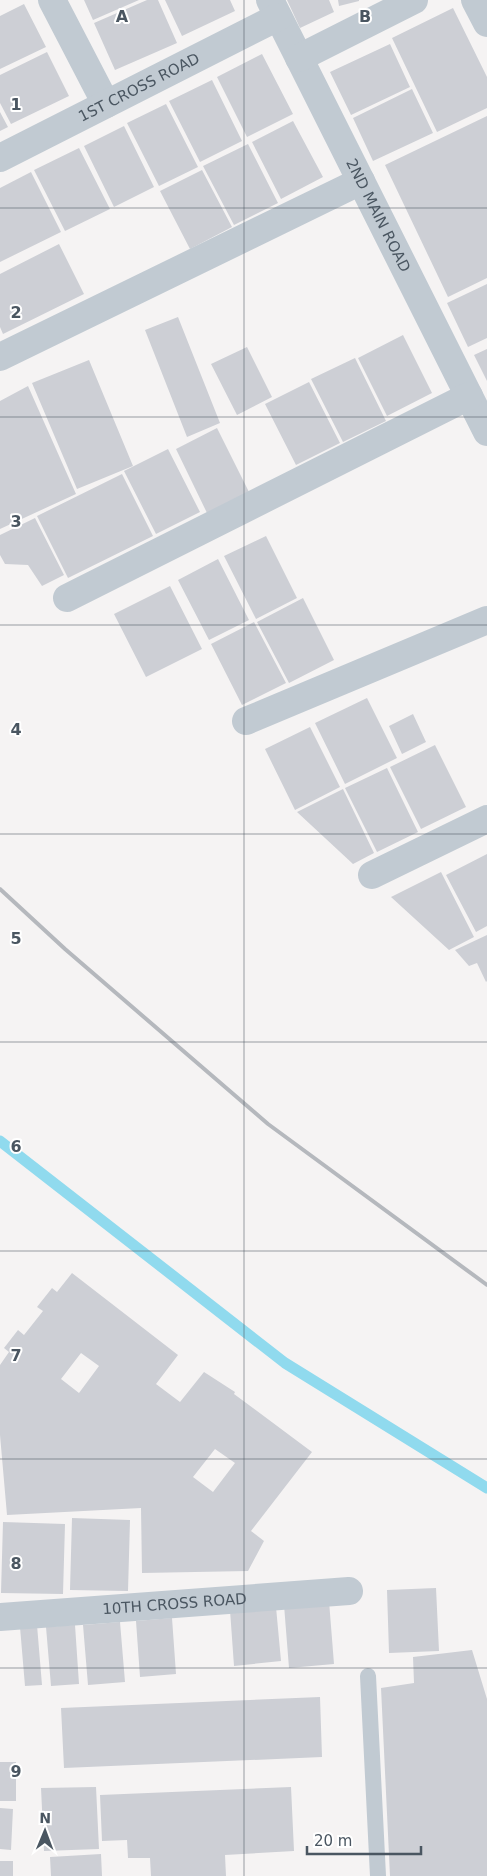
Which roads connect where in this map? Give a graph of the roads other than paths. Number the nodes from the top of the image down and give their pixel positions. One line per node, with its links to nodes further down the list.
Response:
1 (52, 0): 7 (street)
2 (414, 0): 6 (street)
3 (476, 0): 5 (street)
4 (274, 8): 6 (street, 2ND MAIN ROAD); 7 (street, 1ST CROSS ROAD)
5 (487, 23)
6 (299, 58): 9 (street, 2ND MAIN ROAD)
7 (106, 104): 8 (street, 1ST CROSS ROAD)
8 (0, 158)
9 (361, 181): 10 (street); 11 (street, 2ND MAIN ROAD)
10 (0, 357)
11 (469, 396): 12 (street, 2ND MAIN ROAD); 13 (street)
12 (487, 432)
13 (67, 598)
14 (487, 620): 15 (street)
15 (246, 721)
16 (487, 819): 17 (street)
17 (372, 875)
18 (349, 1591): 19 (street, 10TH CROSS ROAD)
19 (0, 1617)
20 (368, 1676): 21 (lane)
21 (378, 1876)

